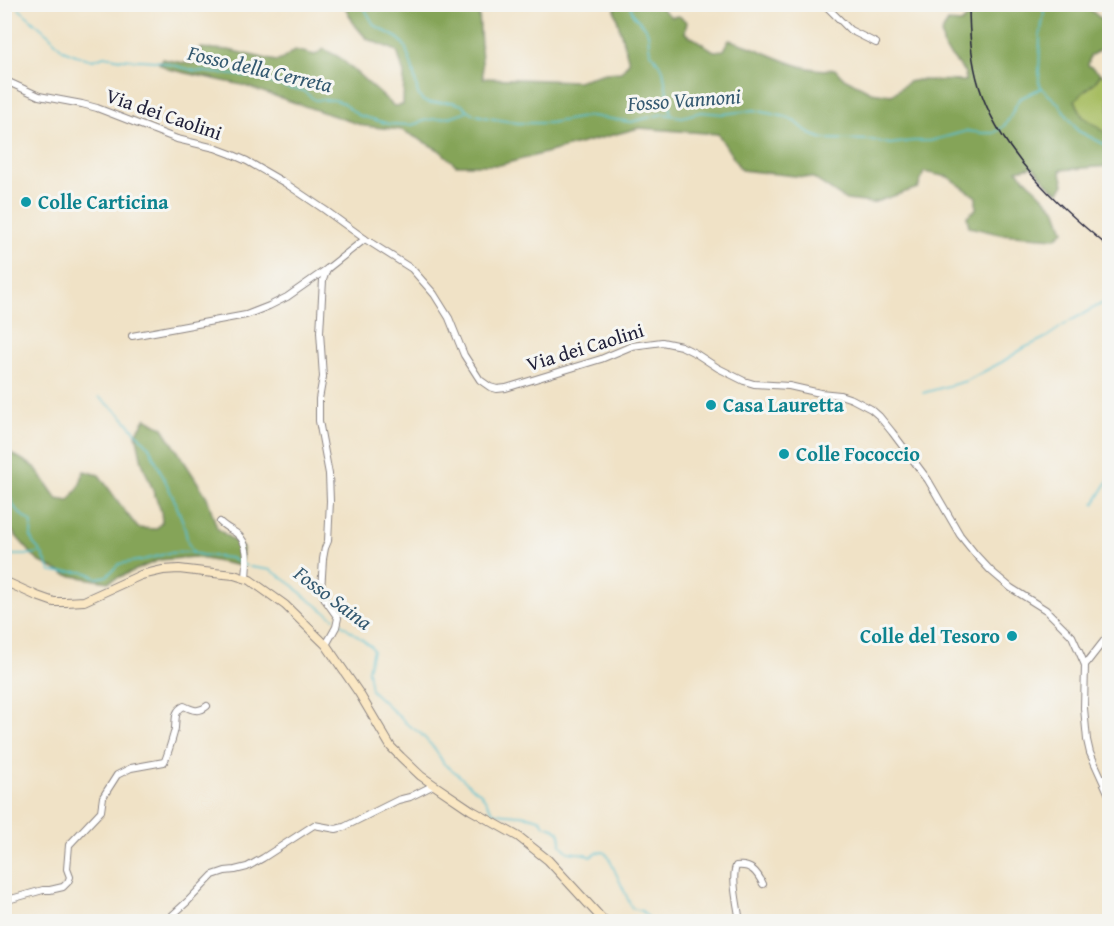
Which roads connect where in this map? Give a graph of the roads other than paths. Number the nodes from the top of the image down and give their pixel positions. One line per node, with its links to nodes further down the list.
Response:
1 (824, 4): 2 (street)
2 (876, 43)
3 (4, 80): 4 (street, Via dei Caolini)
4 (365, 239): 5 (street); 12 (street, Via dei Caolini)
5 (327, 269): 6 (street); 11 (street)
6 (132, 336)
7 (220, 522): 8 (street)
8 (246, 578): 9 (main road); 11 (main road)
9 (4, 581)
10 (1110, 633): 12 (street)
11 (326, 645): 14 (main road)
12 (1085, 665): 15 (street, Via dei Caolini)
13 (207, 706): 17 (street)
14 (434, 785): 18 (street); 19 (main road)
15 (1110, 798)
16 (763, 884): 20 (street)
17 (4, 901)
18 (165, 921)
19 (605, 921)
20 (740, 921)

